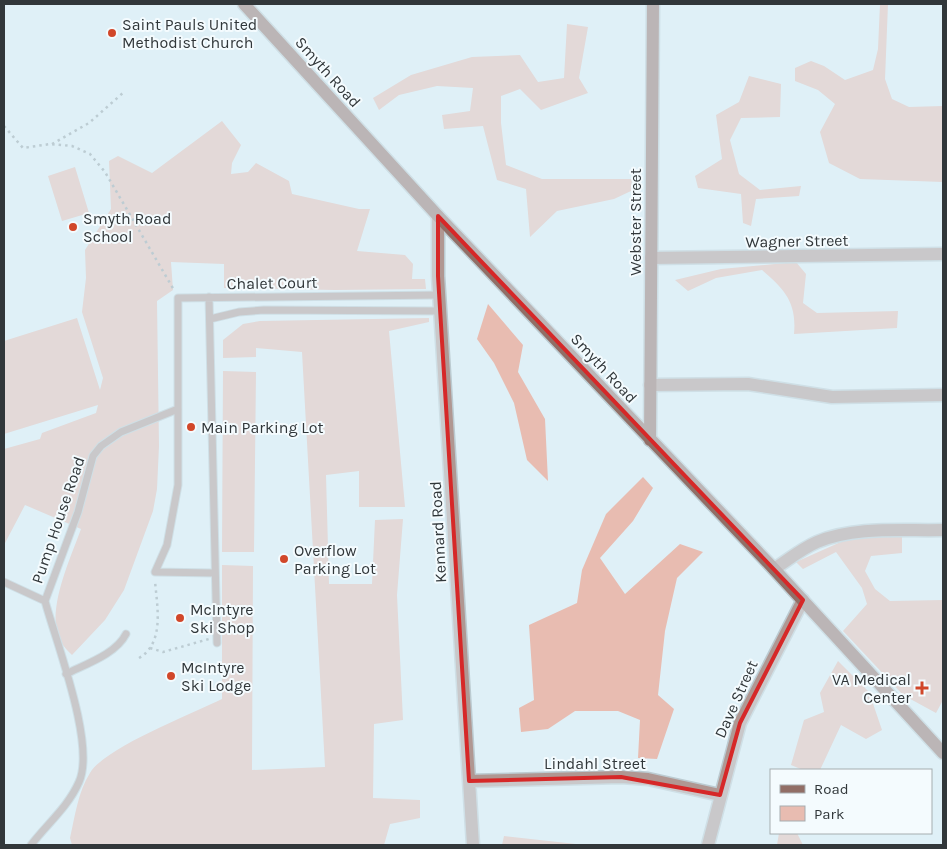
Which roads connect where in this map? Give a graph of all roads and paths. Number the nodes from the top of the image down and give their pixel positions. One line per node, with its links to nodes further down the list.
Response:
1 (244, 4): 6 (street, Smyth Road)
2 (653, 4): 8 (street, Webster Street)
3 (124, 92): 5 (path)
4 (4, 126): 5 (path)
5 (50, 144): 10 (path)
6 (438, 216): 9 (street, Kennard Road); 17 (street, Smyth Road)
7 (943, 254): 8 (street, Wagner Street)
8 (651, 258): 14 (street, Webster Street)
9 (439, 295): 11 (lane, Chalet Court); 12 (street, Kennard Road)
10 (178, 298): 11 (lane); 16 (lane)
11 (209, 298): 13 (lane, Chalet Court)
12 (440, 311): 13 (lane, Chalet Court); 31 (street, Kennard Road)
13 (210, 319): 21 (lane)
14 (650, 385): 15 (street); 17 (street, Webster Street)
15 (943, 395)
16 (178, 409): 20 (lane); 23 (lane, Pump House Road)
17 (650, 440): 19 (street, Smyth Road)
18 (943, 530): 19 (street)
19 (774, 569): 24 (street, Smyth Road)
20 (155, 572): 21 (lane); 27 (path)
21 (214, 573): 26 (lane)
22 (4, 582): 23 (lane)
23 (45, 600): 29 (lane)
24 (803, 600): 30 (street, Smyth Road); 32 (street, Dave Street)
25 (126, 634): 29 (lane)
26 (216, 640): 27 (path)
27 (150, 648): 28 (path)
28 (139, 658)
29 (66, 674): 33 (lane)
30 (943, 753)
31 (469, 781): 32 (street, Lindahl Street); 34 (street, Kennard Road)
32 (720, 795): 35 (street, Dave Street)
33 (31, 845)
34 (473, 845)
35 (708, 845)

